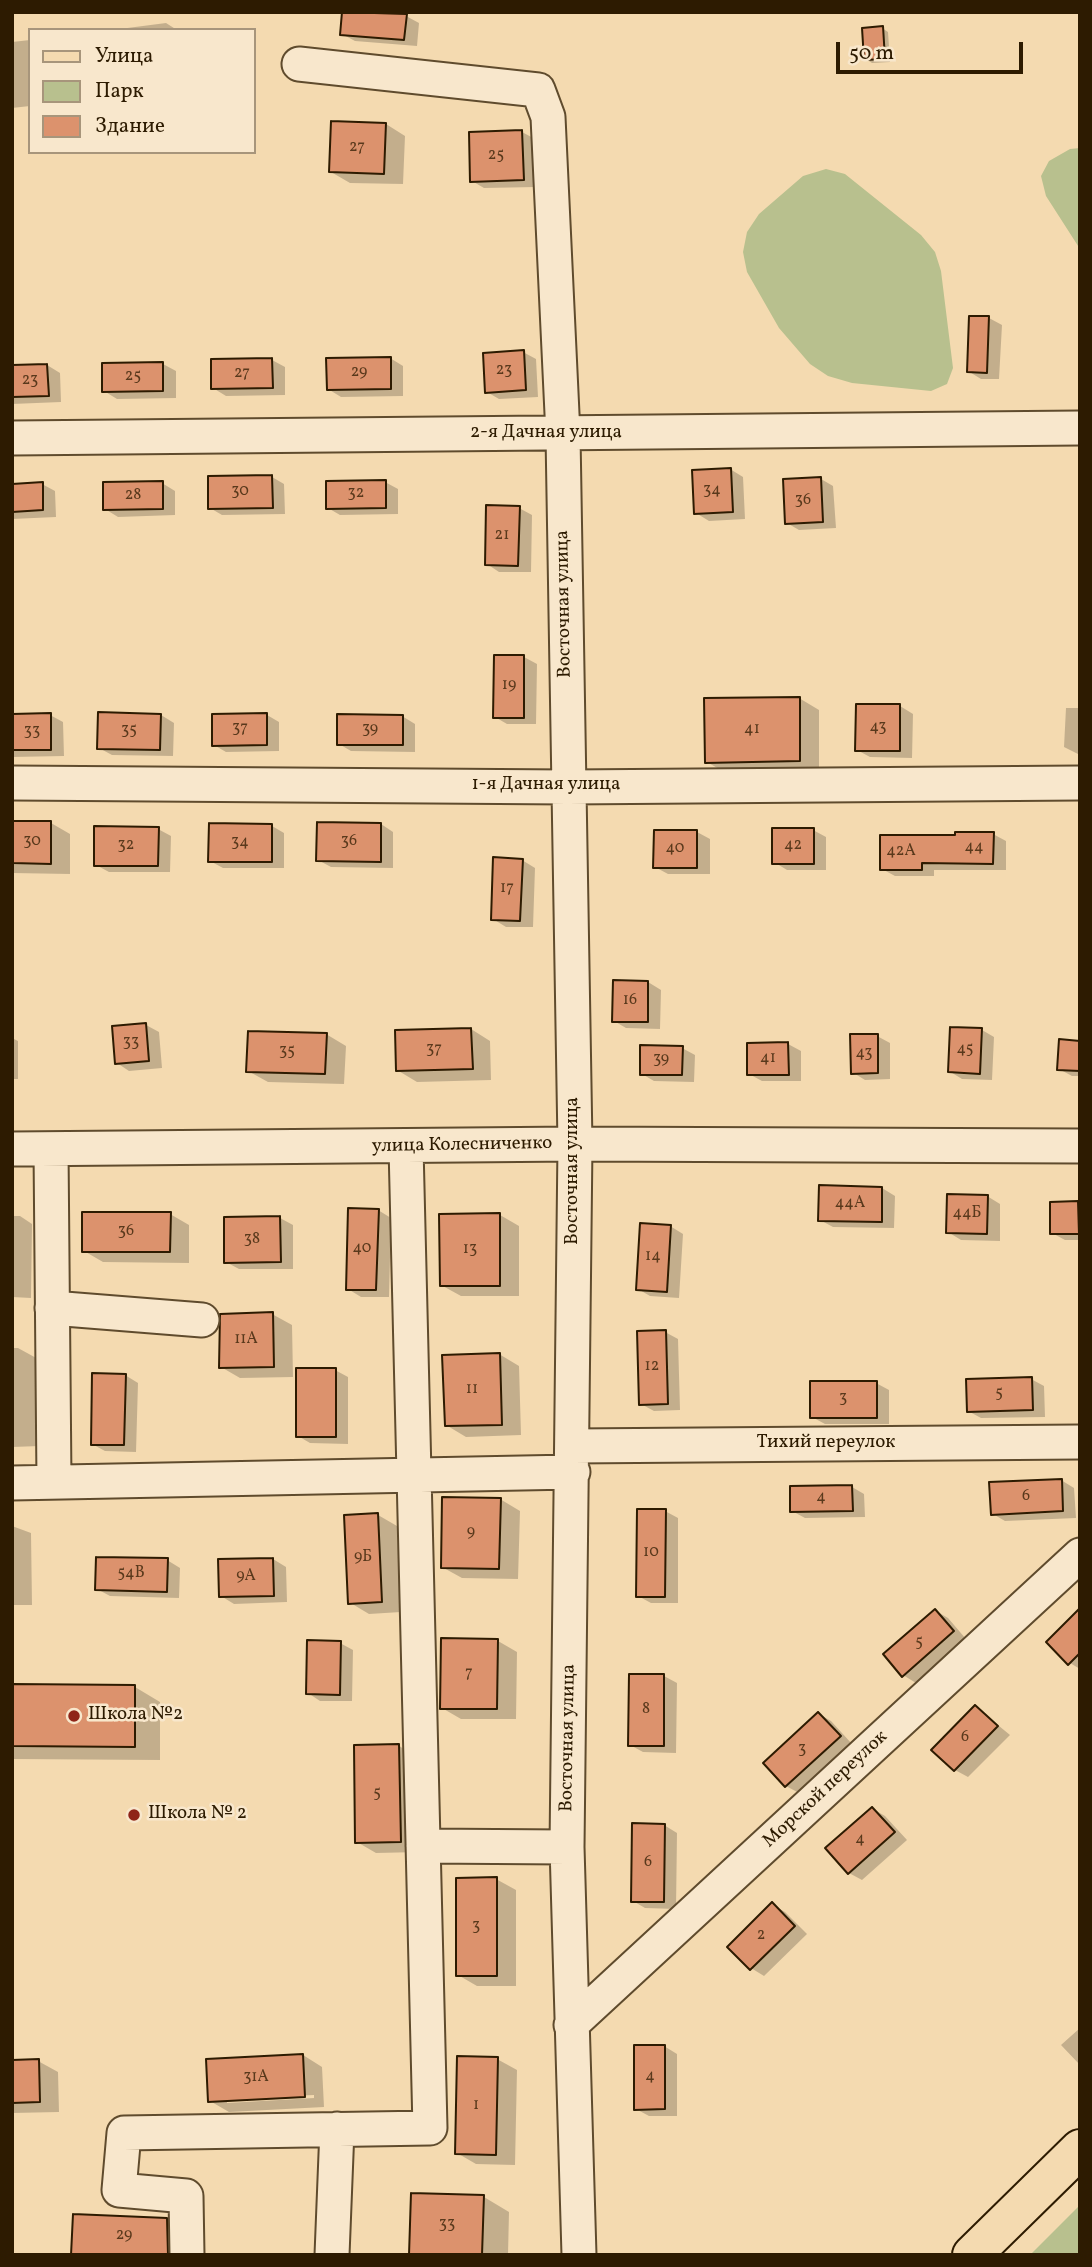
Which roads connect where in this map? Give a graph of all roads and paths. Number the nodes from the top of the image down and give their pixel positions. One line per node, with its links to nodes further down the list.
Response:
1 (299, 64): 3 (street, Восточная улица)
2 (1080, 428): 3 (street, 2-я Дачная улица)
3 (563, 435): 4 (street, 2-я Дачная улица); 7 (street, Восточная улица)
4 (12, 438)
5 (12, 783): 7 (street, 1-я Дачная улица)
6 (1080, 783): 7 (street, 1-я Дачная улица)
7 (568, 787): 8 (street, Восточная улица)
8 (575, 1144): 9 (street, улица Колесниченко); 10 (street, улица Колесниченко); 16 (street, Восточная улица)
9 (1080, 1146)
10 (406, 1147): 12 (street, улица Колесниченко); 17 (street)
11 (12, 1149): 12 (street, улица Колесниченко)
12 (51, 1149): 13 (street)
13 (52, 1308): 14 (street); 19 (street)
14 (202, 1320)
15 (1080, 1442): 16 (street, Тихий переулок)
16 (573, 1459): 17 (street, Тихий переулок); 22 (street, Восточная улица)
17 (414, 1476): 19 (street, Тихий переулок); 21 (street)
18 (12, 1482): 19 (street, Тихий переулок)
19 (54, 1482)
20 (1080, 1555): 23 (street, Морской переулок)
21 (423, 1846): 22 (street); 24 (street)
22 (567, 1847): 23 (street, Восточная улица)
23 (571, 2025): 28 (street, Восточная улица)
24 (337, 2129): 26 (street); 27 (street)
25 (1080, 2149): 29 (main road)
26 (187, 2255)
27 (332, 2255)
28 (579, 2255)
29 (972, 2255)

